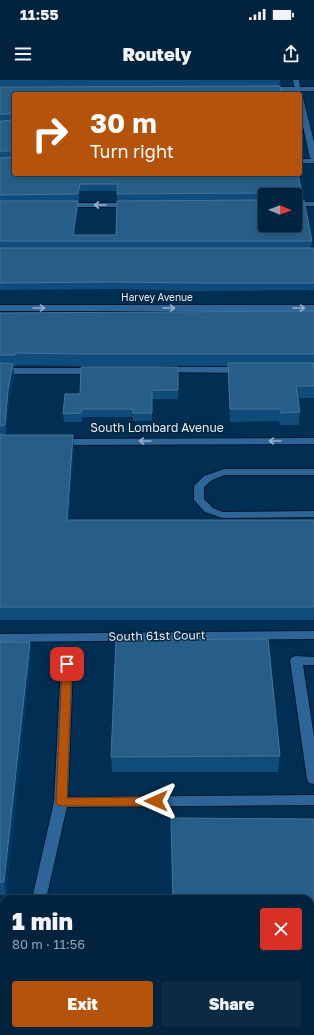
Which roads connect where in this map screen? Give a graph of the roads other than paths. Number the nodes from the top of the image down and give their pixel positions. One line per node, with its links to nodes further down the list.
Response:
1 (296, 80): 4 (street)
2 (259, 89): 4 (lane)
3 (314, 89): 4 (lane)
4 (298, 91)
5 (303, 123): 6 (street); 7 (street)
6 (314, 123)
7 (314, 158)
8 (302, 161): 9 (lane)
9 (314, 161)
10 (302, 204): 11 (street)
11 (314, 204)
12 (55, 205): 13 (street, one-way to 12)
13 (140, 205)
14 (0, 308): 15 (street, Harvey Avenue, one-way to 15)
15 (314, 308)
16 (157, 370): 17 (lane)
17 (251, 370)
18 (0, 371): 19 (lane)
19 (102, 371)
20 (314, 441): 21 (street, South Lombard Avenue, one-way to 21)
21 (47, 442)
22 (314, 472): 23 (lane)
23 (314, 514)
24 (314, 635): 25 (street, South 61st Court)
25 (0, 638)
26 (314, 661): 28 (lane)
27 (67, 664): 30 (lane)
28 (314, 779)
29 (314, 800): 30 (lane)
30 (62, 802): 31 (lane)
31 (40, 895)

